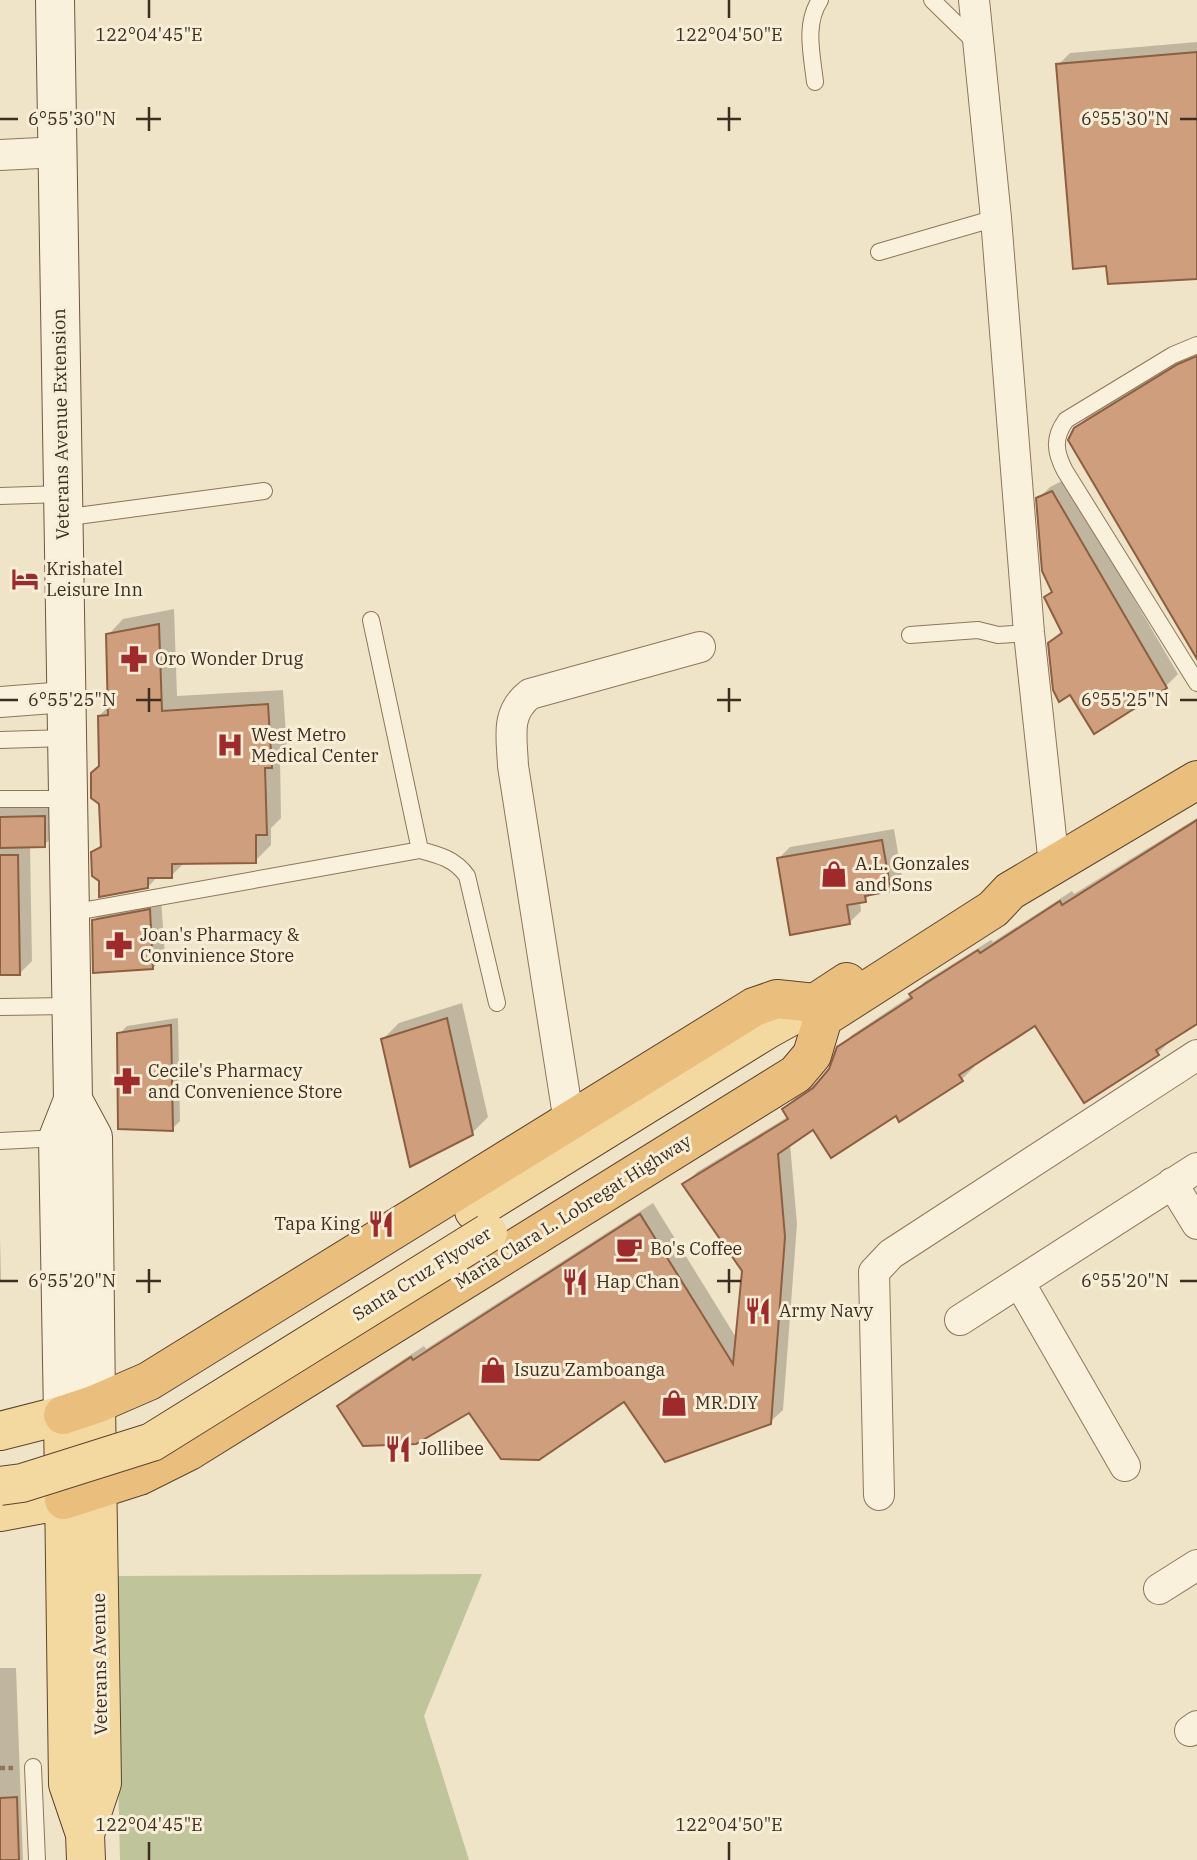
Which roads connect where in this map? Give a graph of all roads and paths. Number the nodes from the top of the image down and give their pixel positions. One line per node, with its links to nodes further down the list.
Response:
1 (55, 0): 7 (main road, Veterans Avenue Extension)
2 (820, 0): 6 (lane)
3 (932, 0): 5 (lane)
4 (974, 0): 5 (street)
5 (978, 44): 9 (street)
6 (816, 82)
7 (59, 152): 8 (street); 14 (main road, Veterans Avenue Extension)
8 (0, 155)
9 (996, 218): 10 (lane); 16 (street)
10 (879, 252)
11 (1197, 345): 19 (lane)
12 (264, 491): 14 (lane)
13 (0, 496): 14 (lane)
14 (62, 506): 20 (main road, Veterans Avenue Extension)
15 (371, 620): 27 (lane)
16 (1029, 633): 17 (lane); 28 (street)
17 (910, 635)
18 (700, 647): 35 (street)
19 (1197, 683)
20 (65, 697): 21 (street); 22 (main road, Veterans Avenue Extension)
21 (0, 702)
22 (66, 738): 23 (lane); 26 (main road, Veterans Avenue Extension)
23 (0, 740)
24 (1197, 780): 28 (highway)
25 (0, 799): 26 (lane)
26 (67, 799): 29 (main road, Veterans Avenue Extension)
27 (420, 850): 29 (lane); 30 (lane)
28 (1032, 878): 33 (highway)
29 (70, 913): 31 (main road, Veterans Avenue Extension)
30 (497, 1003)
31 (71, 1006): 32 (lane); 36 (main road, Veterans Avenue Extension)
32 (0, 1007)
33 (819, 1010): 35 (highway); 40 (main road, Santa Cruz Flyover); 44 (highway, Maria Clara L. Lobregat Highway)
34 (1197, 1055): 56 (street)
35 (569, 1122): 41 (highway)
36 (76, 1137): 37 (lane); 49 (main road, Veterans Avenue Extension)
37 (0, 1141)
38 (1197, 1168): 39 (street)
39 (1172, 1183): 42 (street); 43 (street)
40 (481, 1222): 52 (main road, Santa Cruz Flyover); 54 (main road, Santa Cruz Flyover, bridge)
41 (405, 1223): 44 (highway); 45 (highway)
42 (1197, 1224)
43 (1019, 1282): 46 (street); 53 (street)
44 (446, 1290): 47 (highway, Maria Clara L. Lobregat Highway)
45 (292, 1292): 47 (highway); 48 (highway)
46 (960, 1320)
47 (335, 1359): 50 (highway, Maria Clara L. Lobregat Highway)
48 (181, 1362): 49 (highway); 50 (highway)
49 (80, 1410): 51 (main road); 55 (main road, Veterans Avenue)
50 (223, 1429): 55 (highway, Maria Clara L. Lobregat Highway)
51 (0, 1431)
52 (0, 1459)
53 (1125, 1466)
54 (0, 1486)
55 (81, 1495): 57 (main road); 61 (main road, Veterans Avenue)
56 (879, 1495)
57 (0, 1512)
58 (1197, 1565): 59 (street)
59 (1159, 1589)
60 (33, 1767): 62 (lane)
61 (86, 1847)
62 (37, 1860)

